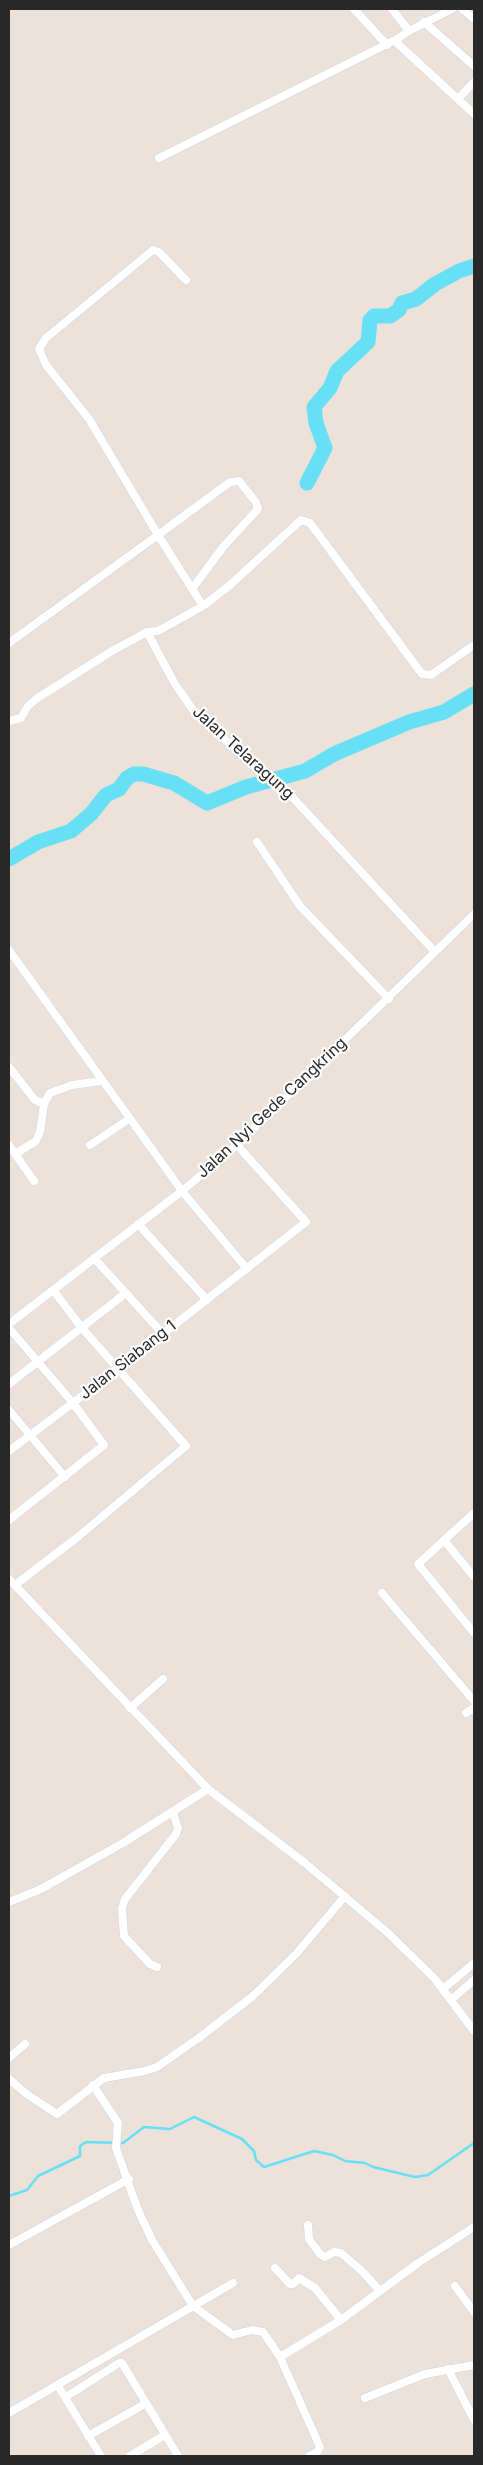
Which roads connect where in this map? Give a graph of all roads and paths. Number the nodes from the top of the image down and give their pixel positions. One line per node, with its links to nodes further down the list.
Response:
1 (354, 9): 10 (street)
2 (392, 9): 8 (street)
3 (452, 9): 5 (street)
4 (462, 9): 6 (street)
5 (441, 11): 7 (street)
6 (474, 19)
7 (424, 22): 8 (street); 11 (street)
8 (409, 31): 9 (street)
9 (397, 41): 10 (street); 13 (street)
10 (386, 45): 15 (street)
11 (474, 66)
12 (474, 82): 13 (street)
13 (458, 99): 14 (street)
14 (474, 114)
15 (159, 158)
16 (186, 280): 17 (street)
17 (158, 535): 18 (street); 18 (street); 21 (street)
18 (192, 589): 19 (street)
19 (203, 606): 20 (street); 22 (street)
20 (147, 632): 23 (street); 27 (street, Jalan Telaragung)
21 (9, 643)
22 (474, 645)
23 (9, 721)
24 (257, 842): 28 (street)
25 (474, 914): 27 (street, Jalan Nyi Gede Cangkring)
26 (9, 950): 30 (street)
27 (435, 952): 28 (street, Jalan Nyi Gede Cangkring)
28 (389, 999): 35 (street, Jalan Nyi Gede Cangkring)
29 (9, 1067): 31 (street)
30 (101, 1081): 31 (street); 32 (street)
31 (44, 1104): 36 (street)
32 (129, 1118): 34 (street); 38 (street)
33 (9, 1145): 36 (street)
34 (90, 1145)
35 (237, 1145): 38 (street, Jalan Nyi Gede Cangkring); 41 (street, Jalan Siabang 1)
36 (15, 1154): 37 (street)
37 (34, 1180)
38 (182, 1191): 39 (street, Jalan Nyi Gede Cangkring); 41 (street)
39 (138, 1224): 40 (street, Jalan Nyi Gede Cangkring); 44 (street)
40 (94, 1258): 42 (street, Jalan Nyi Gede Cangkring); 43 (street)
41 (247, 1269): 44 (street, Jalan Siabang 1)
42 (52, 1290): 45 (street, Jalan Nyi Gede Cangkring); 47 (street)
43 (126, 1293): 47 (street); 48 (street)
44 (207, 1300): 48 (street, Jalan Siabang 1)
45 (9, 1324)
46 (9, 1328): 49 (street)
47 (82, 1328): 49 (street); 50 (street)
48 (163, 1334): 50 (street, Jalan Siabang 1)
49 (38, 1362): 51 (street); 52 (street)
50 (118, 1369): 52 (street, Jalan Siabang 1); 62 (street)
51 (9, 1384)
52 (73, 1403): 54 (street, Jalan Siabang 1); 56 (street)
53 (9, 1410): 54 (street)
54 (30, 1434): 55 (street, Jalan Siabang 1); 56 (street)
55 (9, 1451)
56 (65, 1477): 58 (street)
57 (474, 1516): 59 (street)
58 (9, 1520)
59 (444, 1540): 60 (street); 64 (street)
60 (474, 1577)
61 (9, 1579): 62 (street)
62 (15, 1585): 67 (street)
63 (382, 1593): 66 (street)
64 (474, 1633)
65 (163, 1679): 67 (street)
66 (474, 1701)
67 (130, 1708): 70 (street)
68 (474, 1708): 69 (street)
69 (466, 1714)
70 (208, 1789): 71 (street); 72 (street)
71 (173, 1813): 73 (street); 75 (street)
72 (345, 1896): 77 (street); 83 (street)
73 (9, 1902)
74 (474, 1963): 77 (street)
75 (157, 1967)
76 (474, 1980): 78 (street)
77 (443, 1989): 78 (street)
78 (452, 1999): 79 (street)
79 (474, 2031)
80 (25, 2044): 81 (street)
81 (9, 2058)
82 (9, 2079): 83 (street)
83 (93, 2085): 84 (street)
84 (129, 2179): 87 (street); 92 (street)
85 (308, 2225): 91 (street)
86 (473, 2229): 91 (street)
87 (9, 2245)
88 (275, 2268): 94 (street)
89 (233, 2282): 92 (street)
90 (455, 2286): 93 (street)
91 (380, 2291): 94 (street)
92 (192, 2306): 95 (street); 98 (street)
93 (474, 2312)
94 (341, 2320): 95 (street)
95 (280, 2357): 109 (street)
96 (474, 2365): 97 (street)
97 (448, 2368): 100 (street); 103 (street)
98 (58, 2386): 99 (street); 102 (street)
99 (66, 2397): 101 (street); 105 (street)
100 (365, 2398)
101 (145, 2404): 104 (street); 105 (street)
102 (9, 2413)
103 (474, 2420)
104 (164, 2435): 107 (street); 108 (street)
105 (88, 2436): 106 (street)
106 (101, 2456)
107 (130, 2456)
108 (178, 2456)
109 (309, 2456)

